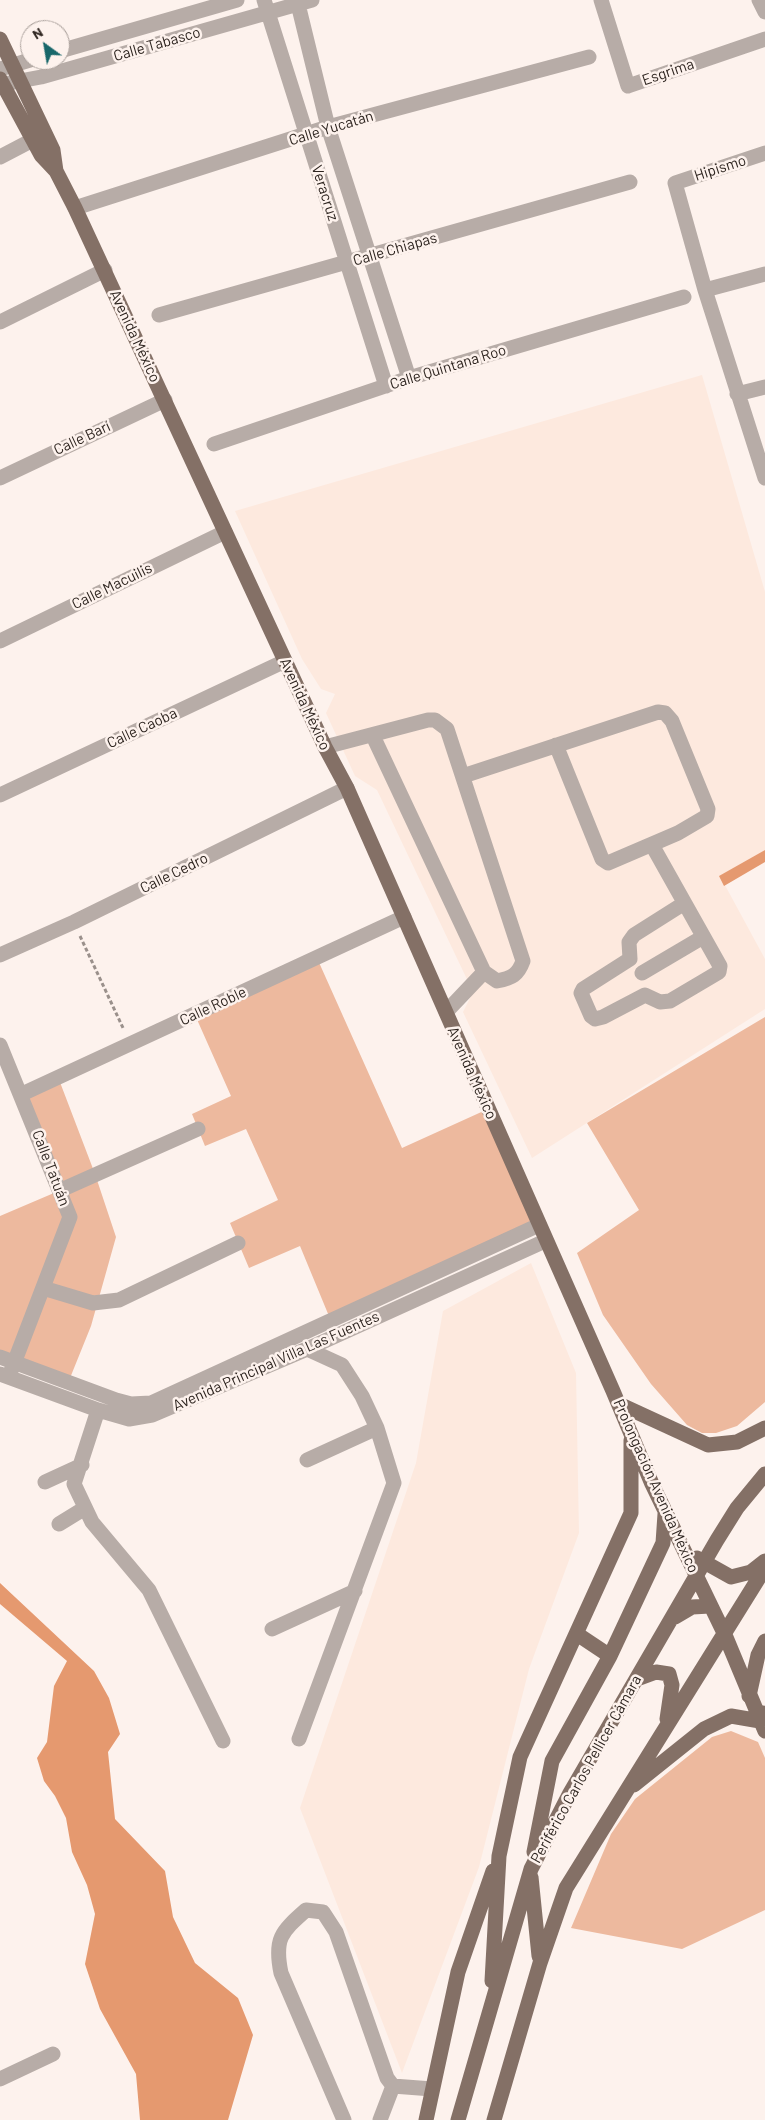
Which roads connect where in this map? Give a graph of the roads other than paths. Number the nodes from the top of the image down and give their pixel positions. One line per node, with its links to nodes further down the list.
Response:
1 (237, 0): 9 (street, Calle Tabasco)
2 (601, 0): 8 (street, Esgrima)
3 (759, 0): 6 (street)
4 (303, 1): 5 (street, Calle Tabasco); 15 (street, Veracruz)
5 (265, 6): 13 (street, Calle Tabasco); 17 (street, Veracruz)
6 (765, 12)
7 (0, 39): 12 (main road, Avenida México)
8 (765, 39)
9 (70, 48)
10 (589, 57): 15 (street, Calle Yucatán)
11 (20, 63): 12 (street)
12 (6, 67): 13 (main road, Avenida México)
13 (19, 80): 14 (street, Calle Tabasco); 16 (main road, Avenida México)
14 (2, 82): 16 (main road, Avenida México)
15 (328, 126): 17 (street, Calle Yucatán); 22 (street, Veracruz)
16 (39, 136): 19 (street); 21 (main road, Avenida México)
17 (306, 136): 21 (street, Calle Yucatán); 23 (street, Veracruz)
18 (765, 153): 26 (street, Hipismo)
19 (0, 157)
20 (630, 182): 22 (street, Calle Chiapas)
21 (75, 208): 24 (main road, Avenida México)
22 (370, 255): 23 (street, Calle Chiapas); 30 (street, Veracruz)
23 (347, 263): 28 (street, Calle Chiapas); 31 (street, Veracruz)
24 (105, 270): 29 (street); 34 (main road, Avenida México)
25 (765, 274): 26 (street)
26 (705, 290): 33 (street)
27 (684, 297): 30 (street, Calle Quintana Roo)
28 (159, 315)
29 (0, 322)
30 (409, 378): 31 (street, Calle Quintana Roo)
31 (386, 386): 35 (street, Calle Quintana Roo)
32 (765, 387): 33 (street)
33 (737, 394): 37 (street)
34 (165, 400): 36 (street, Calle Barí); 38 (main road, Avenida México)
35 (214, 444)
36 (0, 478)
37 (765, 478)
38 (225, 532): 39 (street, Calle Macuilis); 40 (main road, Avenida México)
39 (0, 641)
40 (285, 661): 43 (main road, Avenida México); 46 (street, Calle Caoba)
41 (373, 736): 43 (street); 44 (street); 53 (street)
42 (556, 746): 44 (street); 47 (street); 47 (street)
43 (325, 747): 45 (main road, Avenida México)
44 (463, 776): 53 (street)
45 (347, 788): 49 (main road, Avenida México); 51 (street, Calle Cedro)
46 (0, 795)
47 (652, 845): 48 (street)
48 (683, 904): 50 (street); 52 (street)
49 (404, 917): 56 (main road, Avenida México); 58 (street, Calle Roble)
50 (703, 937): 54 (street); 55 (street)
51 (0, 955)
52 (630, 959): 54 (street); 55 (street)
53 (484, 972): 56 (street)
54 (642, 973): 55 (street)
55 (645, 995)
56 (446, 1012): 61 (main road, Avenida México)
57 (0, 1044): 58 (street, Calle Tatuán)
58 (22, 1094): 60 (street, Calle Tatuán)
59 (198, 1129): 60 (street)
60 (61, 1190): 64 (street, Calle Tatuán)
61 (539, 1225): 62 (main road, Avenida México); 66 (street, Avenida Principal Villa Las Fuentes)
62 (545, 1241): 65 (street, Avenida Principal Villa Las Fuentes); 68 (main road, Prolongación Avenida México)
63 (238, 1243): 64 (street)
64 (43, 1288): 66 (street, Calle Tatuán)
65 (307, 1348): 69 (street, Avenida Principal Villa Las Fuentes); 70 (street)
66 (7, 1359): 67 (street, Calle Tatuán)
67 (4, 1375): 69 (street, Avenida Principal Villa Las Fuentes)
68 (619, 1404): 71 (main road); 72 (main road, Prolongación Avenida México)
69 (98, 1410): 74 (street)
70 (377, 1428): 73 (street); 85 (street)
71 (765, 1428)
72 (631, 1434): 78 (main road, Prolongación Avenida México); 89 (main road)
73 (307, 1460)
74 (82, 1465): 76 (street); 77 (street)
75 (765, 1474): 82 (main road, Periférico Carlos Pellicer Cámara)
76 (45, 1482)
77 (85, 1508): 79 (street); 98 (street)
78 (665, 1512): 80 (main road, Prolongación Avenida México); 92 (main road)
79 (60, 1524)
80 (683, 1550): 82 (main road); 84 (main road, Prolongación Avenida México)
81 (765, 1561): 82 (main road)
82 (705, 1562): 84 (main road, Periférico Carlos Pellicer Cámara)
83 (765, 1568): 90 (main road)
84 (696, 1578): 86 (main road, Prolongación Avenida México); 87 (main road, Periférico Carlos Pellicer Cámara)
85 (355, 1592): 88 (street); 97 (street)
86 (710, 1606): 87 (main road); 90 (main road, Prolongación Avenida México)
87 (672, 1618): 93 (main road, Periférico Carlos Pellicer Cámara)
88 (272, 1629)
89 (577, 1634): 92 (main road); 100 (main road)
90 (725, 1635): 94 (main road, Prolongación Avenida México); 96 (main road)
91 (765, 1641): 94 (main road)
92 (610, 1656): 101 (main road)
93 (637, 1678): 96 (main road); 101 (main road, Periférico Carlos Pellicer Cámara)
94 (749, 1696): 95 (main road, Prolongación Avenida México)
95 (763, 1720): 99 (main road)
96 (666, 1725): 99 (main road)
97 (299, 1739)
98 (223, 1741)
99 (625, 1792): 102 (main road)
100 (499, 1856): 103 (main road); 107 (main road)
101 (530, 1869): 102 (main road); 103 (main road, Periférico Carlos Pellicer Cámara)
102 (540, 1963): 112 (main road)
103 (491, 2007): 111 (main road, Periférico Carlos Pellicer Cámara)
104 (52, 2054): 105 (street)
105 (0, 2079)
106 (393, 2086): 107 (street); 108 (street); 109 (street)
107 (432, 2089): 110 (main road)
108 (344, 2120)
109 (380, 2120)
110 (426, 2120)
111 (458, 2120)
112 (494, 2120)

